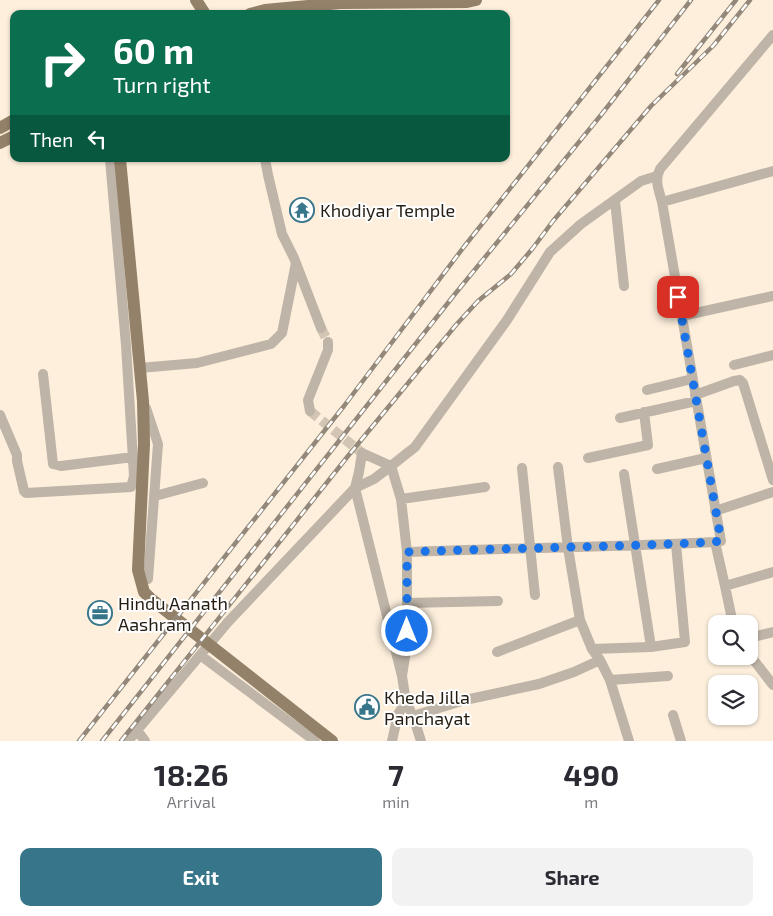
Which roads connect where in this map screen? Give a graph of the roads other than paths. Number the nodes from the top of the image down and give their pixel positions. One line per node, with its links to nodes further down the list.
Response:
1 (476, 0): 2 (main road)
2 (337, 2): 3 (main road)
3 (313, 3): 4 (main road)
4 (276, 10)
5 (773, 35): 10 (street)
6 (110, 162): 31 (street)
7 (120, 162): 21 (main road)
8 (266, 162): 13 (street)
9 (773, 171): 12 (street)
10 (657, 176): 11 (street); 12 (street)
11 (615, 201): 14 (street); 34 (street)
12 (662, 202): 16 (street)
13 (296, 263): 17 (street); 21 (street)
14 (624, 286)
15 (773, 296): 16 (street)
16 (682, 316): 23 (street)
17 (322, 328)
18 (328, 342): 27 (street)
19 (773, 355): 20 (street)
20 (734, 365)
21 (140, 368): 26 (main road)
22 (43, 374): 31 (street)
23 (692, 379): 24 (street); 25 (street)
24 (647, 390)
25 (696, 398): 28 (street); 33 (street); 39 (street)
26 (143, 401): 44 (street); 80 (main road)
27 (310, 411)
28 (644, 412): 30 (street); 32 (street)
29 (0, 415): 31 (street)
30 (620, 418)
31 (133, 457)
32 (588, 458)
33 (706, 458): 37 (street); 46 (street)
34 (391, 466): 42 (street); 42 (street); 45 (street)
35 (558, 467): 51 (street)
36 (522, 468): 50 (street)
37 (657, 469)
38 (624, 474): 49 (street)
39 (773, 480)
40 (203, 483): 44 (street)
41 (485, 487): 45 (street)
42 (355, 488): 66 (street); 69 (street)
43 (773, 492): 46 (street)
44 (155, 496): 54 (street)
45 (401, 499): 52 (street)
46 (715, 511): 47 (street)
47 (715, 542): 48 (street); 55 (street)
48 (676, 544): 49 (street); 63 (street)
49 (637, 546): 51 (street); 63 (street)
50 (529, 547): 51 (street); 52 (street); 56 (street)
51 (568, 548): 60 (street)
52 (407, 552): 58 (street)
53 (773, 572): 55 (street)
54 (148, 579)
55 (725, 586): 59 (street)
56 (535, 595)
57 (498, 601): 58 (street)
58 (407, 603): 69 (street)
59 (731, 615)
60 (580, 620): 64 (street); 65 (street)
61 (773, 632): 62 (street)
62 (758, 636)
63 (651, 647): 64 (street)
64 (592, 648): 67 (street)
65 (497, 652)
66 (200, 655): 76 (street); 79 (street)
67 (600, 660): 71 (street); 75 (street)
68 (758, 665): 72 (street)
69 (402, 676): 73 (street)
70 (668, 676): 71 (street)
71 (610, 680): 83 (street)
72 (773, 685)
73 (406, 702): 75 (street); 81 (street)
74 (673, 715): 84 (street)
75 (413, 716): 82 (street)
76 (136, 730): 77 (street); 78 (street)
77 (128, 741)
78 (145, 741)
79 (315, 741)
80 (332, 741)
81 (392, 741)
82 (421, 741)
83 (629, 741)
84 (681, 741)

